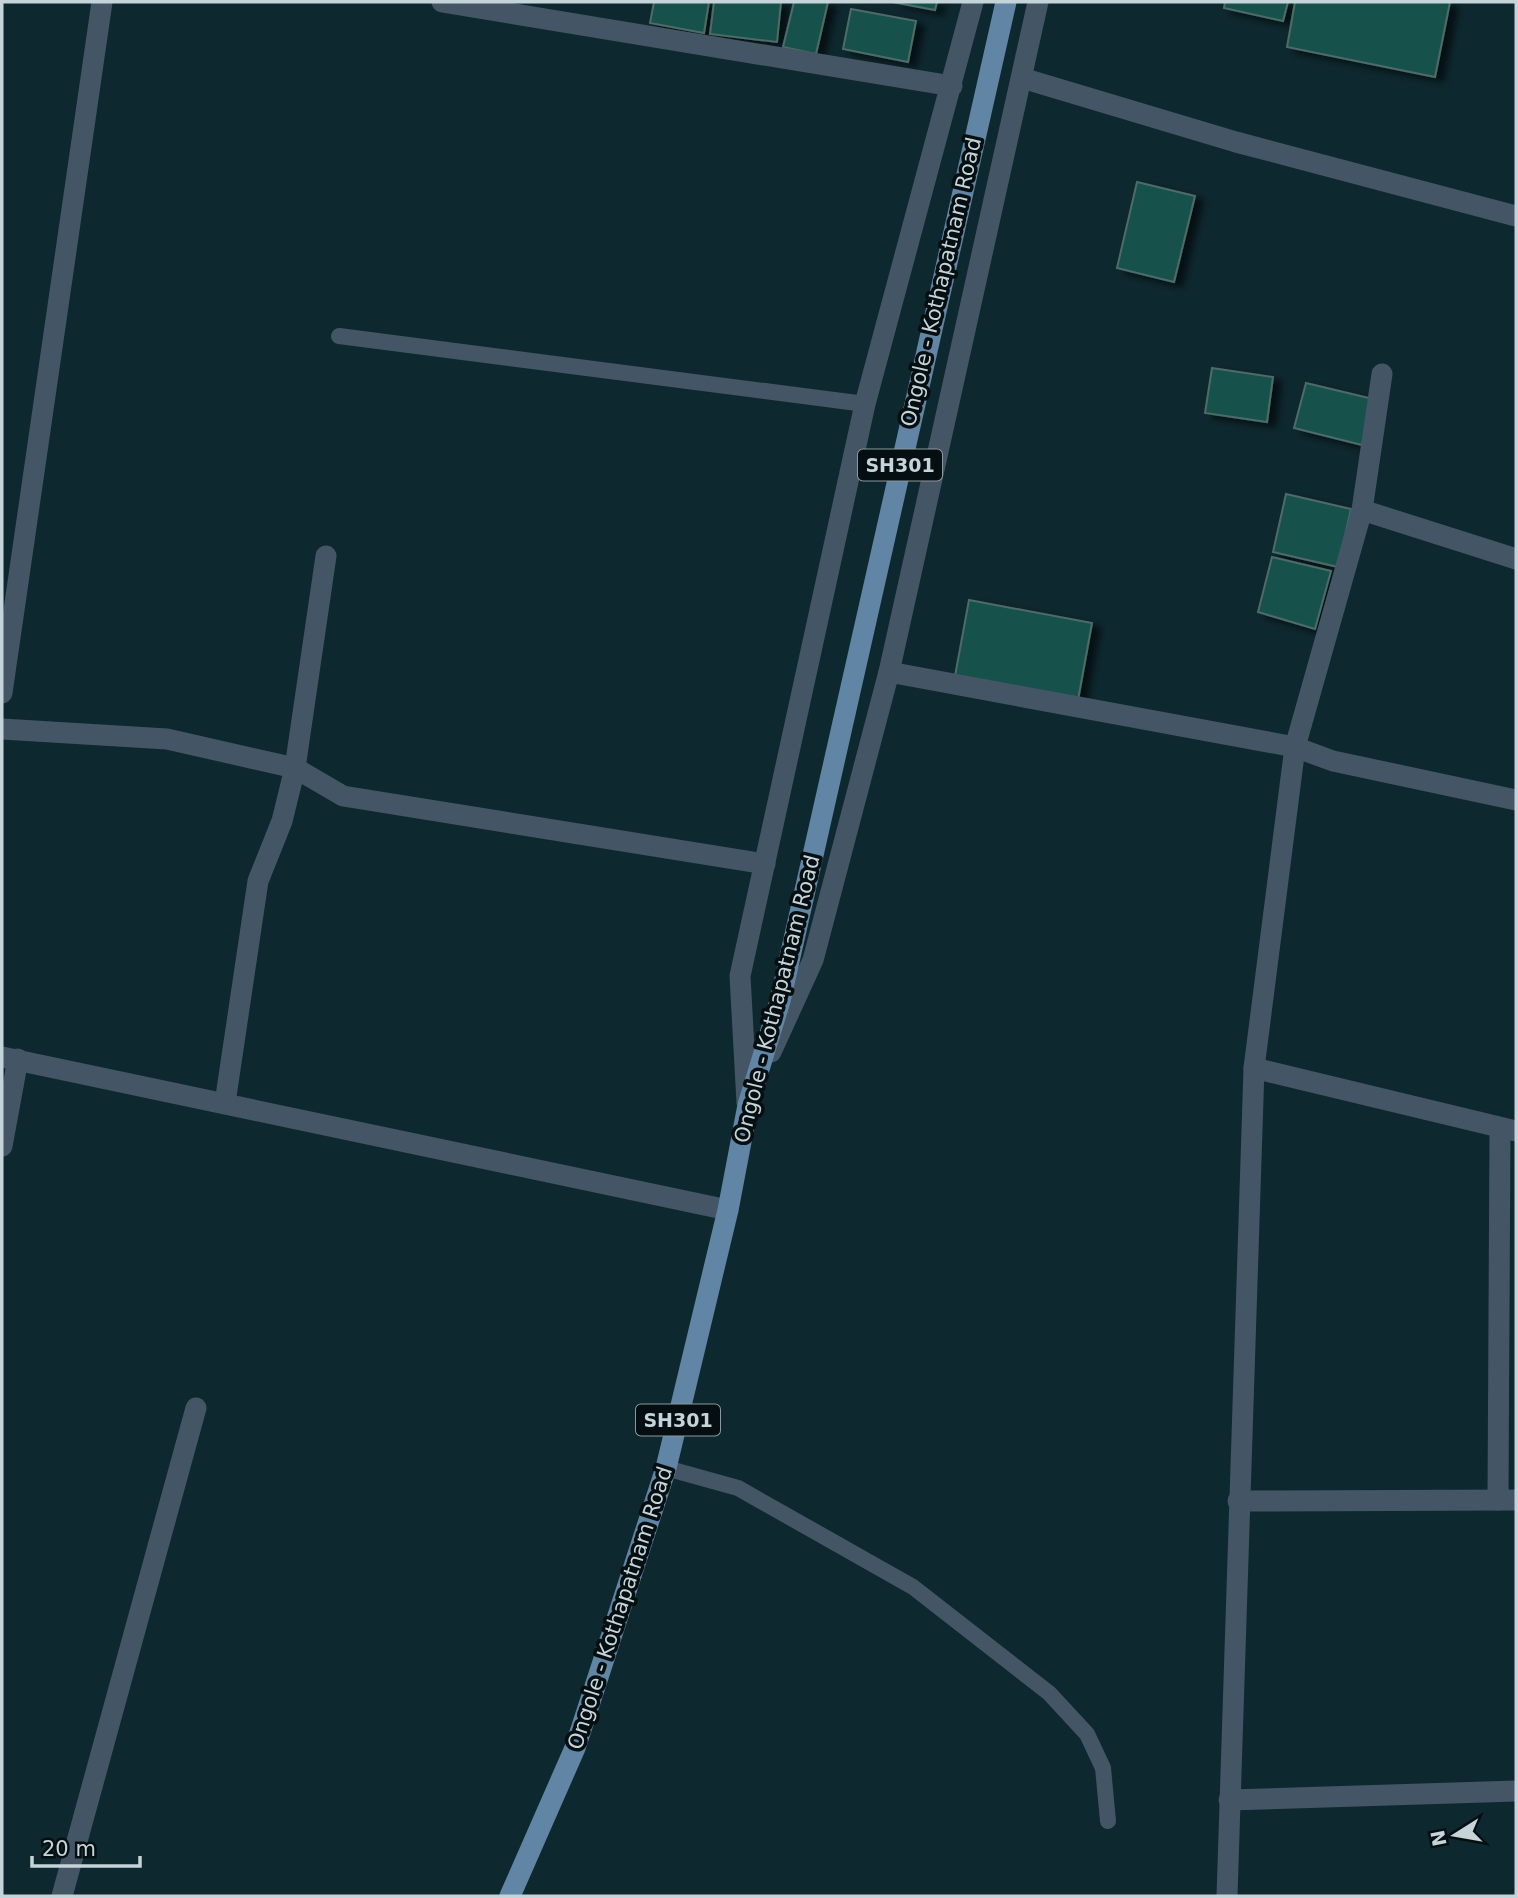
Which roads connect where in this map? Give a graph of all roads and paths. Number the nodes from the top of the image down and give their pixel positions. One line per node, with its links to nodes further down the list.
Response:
1 (102, 2): 16 (street)
2 (442, 2): 7 (street)
3 (973, 2): 7 (street)
4 (1006, 2): 25 (main road, Ongole - Kothapatnam Road / SH301)
5 (1038, 2): 6 (street)
6 (1022, 78): 8 (street); 15 (street)
7 (952, 86): 11 (street)
8 (1516, 216)
9 (339, 336): 11 (lane)
10 (1382, 374): 12 (street)
11 (865, 404): 21 (street)
12 (1362, 510): 14 (street); 18 (street)
13 (326, 556): 19 (street)
14 (1516, 559)
15 (889, 672): 18 (street); 25 (street)
16 (2, 693)
17 (2, 729): 19 (street)
18 (1295, 747): 20 (street); 23 (street)
19 (295, 768): 21 (street); 24 (street)
20 (1516, 800)
21 (765, 864): 25 (street)
22 (10, 1058): 24 (street); 27 (street)
23 (1254, 1068): 26 (street); 32 (street)
24 (225, 1103): 28 (street)
25 (748, 1105): 28 (main road, Ongole - Kothapatnam Road / SH301)
26 (1508, 1130): 31 (street)
27 (2, 1146)
28 (728, 1210): 30 (main road, Ongole - Kothapatnam Road / SH301)
29 (196, 1408): 36 (street)
30 (666, 1468): 35 (lane); 37 (main road, Ongole - Kothapatnam Road / SH301)
31 (1507, 1500): 32 (street)
32 (1238, 1501): 34 (street)
33 (1516, 1791): 34 (street)
34 (1230, 1800): 38 (street)
35 (1108, 1821)
36 (62, 1896)
37 (510, 1896)
38 (1227, 1896)

